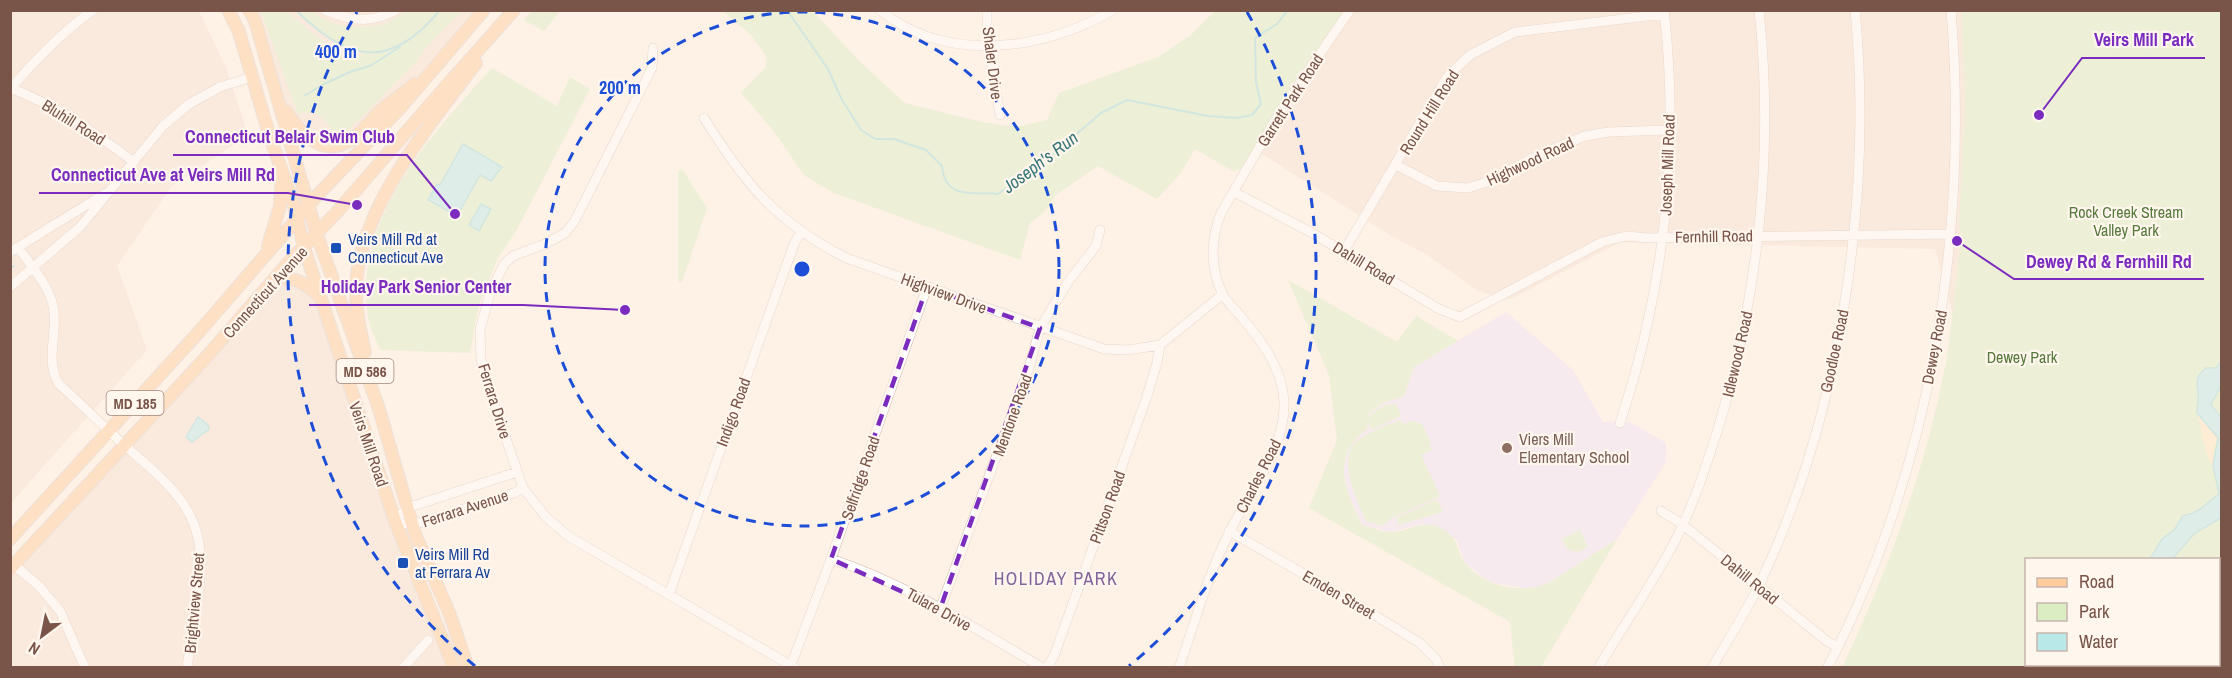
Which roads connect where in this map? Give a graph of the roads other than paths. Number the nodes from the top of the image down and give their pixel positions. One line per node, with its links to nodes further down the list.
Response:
1 (93, 10): 20 (street)
2 (228, 10): 19 (main road, Veirs Mill Road / MD 586)
3 (249, 10): 21 (main road, Veirs Mill Road / MD 586)
4 (325, 10): 5 (street)
5 (396, 10)
6 (484, 10): 18 (main road, Connecticut Avenue / MD 185)
7 (515, 10): 35 (main road, Connecticut Avenue / MD 185); 52 (main road)
8 (880, 10): 16 (street)
9 (987, 10): 16 (street, Shaler Drive)
10 (1113, 10): 16 (street)
11 (1350, 10): 29 (street, Garrett Park Road)
12 (1759, 10): 36 (street, Idlewood Road)
13 (1855, 10): 37 (street, Goodloe Road)
14 (1951, 10): 34 (street, Dewey Road)
15 (1664, 12): 24 (street, Joseph Mill Road); 26 (street, Round Hill Road)
16 (988, 47): 22 (street, Shaler Drive)
17 (653, 48): 56 (street, Ferrara Drive)
18 (438, 67): 21 (main road); 30 (main road, Connecticut Avenue / MD 185)
19 (252, 76): 25 (street); 27 (main road, Veirs Mill Road / MD 586)
20 (11, 88): 25 (street, Bluhill Road)
21 (277, 97): 30 (main road, Veirs Mill Road / MD 586)
22 (1000, 116)
23 (704, 118): 33 (street, Highview Drive)
24 (1669, 130): 26 (street, Highwood Road); 38 (street, Joseph Mill Road)
25 (134, 162): 28 (street)
26 (1396, 165): 41 (street, Round Hill Road)
27 (282, 174): 31 (main road, Veirs Mill Road / MD 586); 42 (main road)
28 (108, 192): 40 (street); 43 (street)
29 (1234, 192): 41 (street, Dahill Road); 47 (street, Charles Road)
30 (309, 205): 31 (main road, Connecticut Avenue / MD 185); 35 (main road, Veirs Mill Road / MD 586)
31 (297, 219): 39 (main road, Veirs Mill Road / MD 586); 42 (main road, Connecticut Avenue / MD 185)
32 (1100, 230): 50 (street, Mentone Road)
33 (801, 232): 46 (street, Highview Drive); 68 (street, Indigo Road)
34 (1949, 234): 37 (street, Fernhill Road); 71 (street, Dewey Road)
35 (317, 235): 39 (main road, Connecticut Avenue / MD 185); 52 (main road, Veirs Mill Road / MD 586)
36 (1759, 235): 37 (street, Fernhill Road); 38 (street, Fernhill Road); 61 (street, Idlewood Road)
37 (1855, 235): 67 (street, Goodloe Road)
38 (1664, 237): 49 (street, Fernhill Road); 53 (street, Joseph Mill Road)
39 (304, 248): 44 (main road, Connecticut Avenue / MD 185); 48 (main road, Veirs Mill Road / MD 586)
40 (14, 249): 43 (street, Brightview Street)
41 (1344, 251): 49 (street, Dahill Road)
42 (256, 264): 54 (main road, Connecticut Avenue / MD 185)
43 (32, 268): 45 (street); 54 (street, Brightview Street)
44 (274, 279): 48 (main road); 55 (main road, Connecticut Avenue / MD 185)
45 (10, 287)
46 (927, 287): 50 (street, Highview Drive); 65 (street, Selfridge Road)
47 (1222, 294): 51 (street); 63 (street, Charles Road)
48 (320, 298): 60 (main road, Veirs Mill Road / MD 586)
49 (1493, 299)
50 (1040, 328): 51 (street, Highview Drive); 69 (street, Mentone Road)
51 (1160, 345): 79 (street, Pittson Road)
52 (379, 409): 58 (main road, Veirs Mill Road / MD 586)
53 (1620, 423)
54 (110, 431): 55 (street, Brightview Street); 64 (main road, Connecticut Avenue / MD 185)
55 (124, 445): 66 (main road, Connecticut Avenue / MD 185); 74 (street, Brightview Street)
56 (517, 472): 57 (street, Ferrara Drive); 58 (street, Ferrara Avenue)
57 (523, 488): 62 (street, Ferrara Avenue); 68 (street, Ferrara Drive)
58 (407, 508): 60 (street, Ferrara Avenue); 62 (main road, Veirs Mill Road / MD 586)
59 (1661, 511): 61 (street, Dahill Road)
60 (395, 521): 62 (street, Ferrara Avenue); 76 (main road, Veirs Mill Road / MD 586)
61 (1682, 524): 67 (street, Dahill Road); 82 (street, Idlewood Road)
62 (413, 525): 77 (main road, Veirs Mill Road / MD 586)
63 (1229, 531): 80 (street, Charles Road); 81 (street, Emden Street)
64 (10, 539)
65 (831, 559): 69 (street, Tulare Drive); 72 (street, Selfridge Road)
66 (12, 567): 73 (street)
67 (1759, 586): 71 (street, Dahill Road); 83 (street, Goodloe Road)
68 (669, 594): 72 (street, Ferrara Drive)
69 (940, 609): 78 (street, Tulare Drive)
70 (428, 640): 75 (street)
71 (1838, 647): 84 (street, Dewey Road)
72 (792, 667)
73 (85, 668)
74 (187, 668)
75 (403, 668)
76 (454, 668)
77 (468, 668)
78 (1043, 668)
79 (1047, 668)
80 (1179, 668)
81 (1440, 668)
82 (1598, 668)
83 (1712, 668)
84 (1827, 668)

